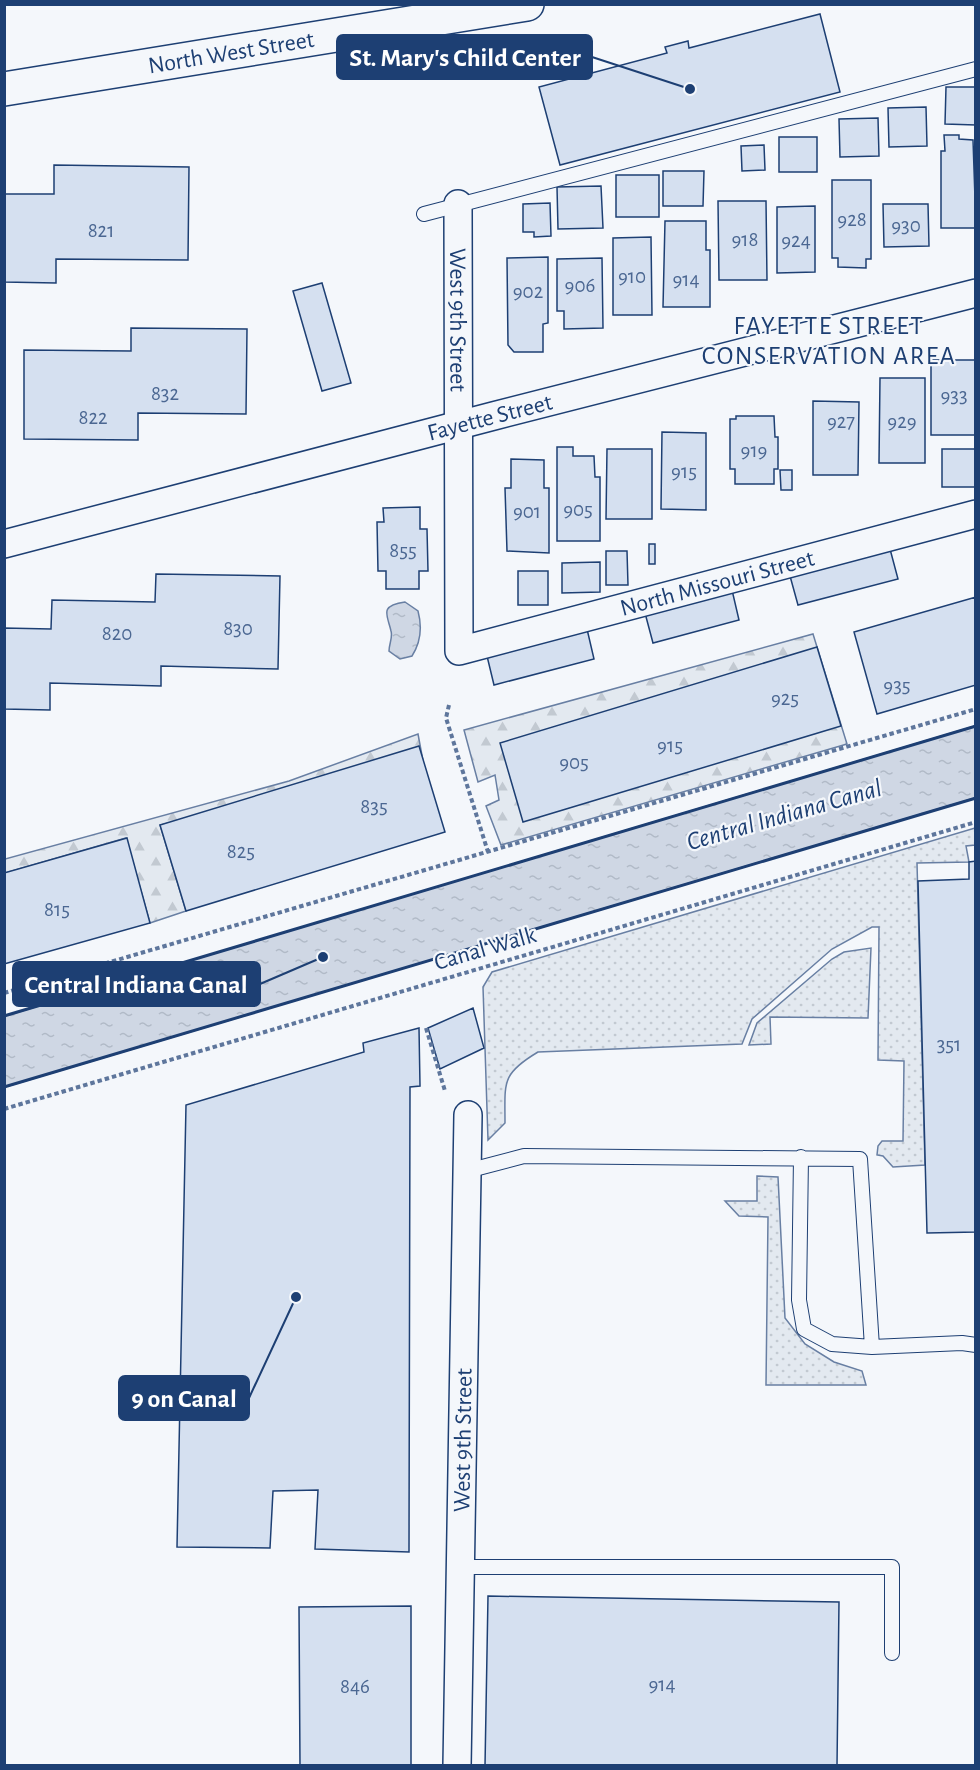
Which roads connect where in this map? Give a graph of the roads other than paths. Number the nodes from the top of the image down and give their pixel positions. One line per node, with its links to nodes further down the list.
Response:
1 (527, 4): 3 (main road, North West Street)
2 (975, 69): 4 (lane)
3 (4, 88)
4 (458, 204): 5 (lane); 7 (street, West 9th Street)
5 (424, 214)
6 (975, 293): 7 (street, Fayette Street)
7 (459, 427): 9 (street, Fayette Street); 10 (street, West 9th Street)
8 (975, 514): 10 (street, North Missouri Street)
9 (4, 544)
10 (459, 651)
11 (468, 1115): 13 (street, West 9th Street)
12 (801, 1157): 13 (lane); 15 (lane); 15 (lane)
13 (467, 1171): 16 (street, West 9th Street)
14 (975, 1345): 15 (lane)
15 (872, 1347)
16 (460, 1568): 17 (lane); 18 (street, West 9th Street)
17 (892, 1653)
18 (456, 1766)

